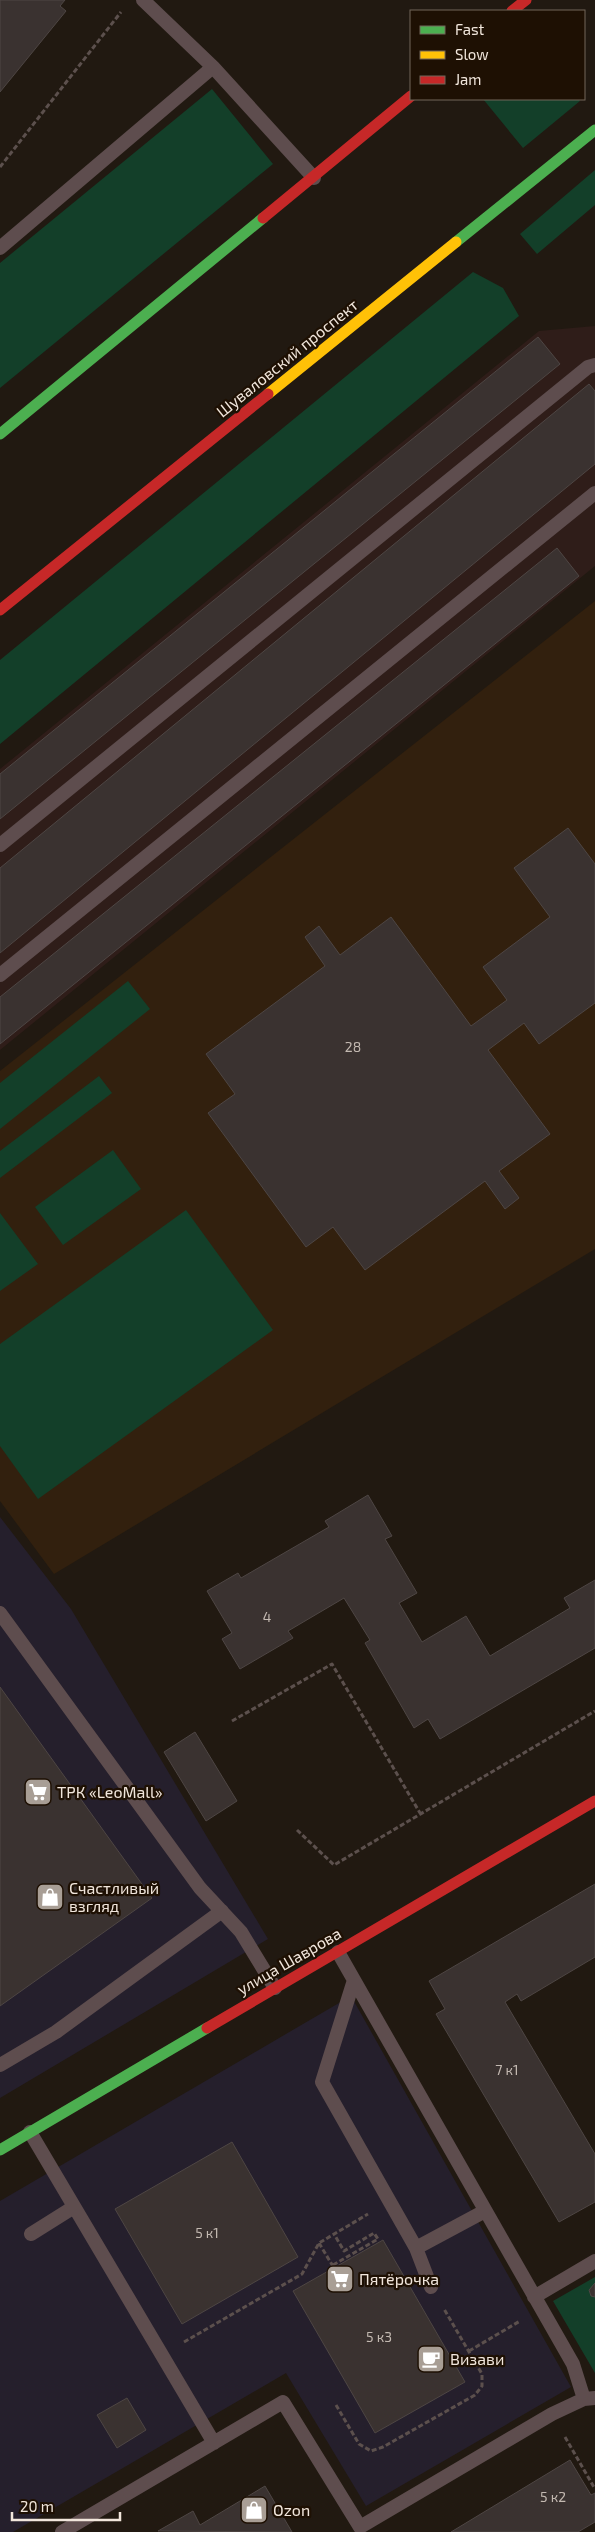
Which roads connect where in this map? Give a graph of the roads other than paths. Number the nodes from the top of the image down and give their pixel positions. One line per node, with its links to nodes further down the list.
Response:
1 (143, 0): 4 (lane)
2 (526, 0): 3 (main road)
3 (513, 10)
4 (213, 67): 7 (lane); 8 (lane)
5 (410, 97): 7 (main road)
6 (595, 130): 12 (main road, Шуваловский проспект)
7 (314, 178): 10 (main road)
8 (0, 248)
9 (595, 365): 13 (lane)
10 (0, 434)
11 (595, 493): 14 (lane)
12 (0, 610)
13 (0, 845)
14 (0, 975)
15 (0, 1614): 17 (lane)
16 (595, 1801): 18 (main road, улица Шаврова)
17 (222, 1911): 20 (lane); 21 (lane)
18 (338, 1952): 19 (lane); 20 (main road, улица Шаврова)
19 (354, 1980): 25 (lane); 27 (lane)
20 (275, 1988): 22 (main road, улица Шаврова)
21 (0, 2065)
22 (30, 2132): 23 (main road, улица Шаврова); 24 (lane)
23 (0, 2150)
24 (74, 2207): 26 (lane); 32 (lane)
25 (485, 2211): 27 (lane); 30 (lane)
26 (31, 2234)
27 (416, 2248): 29 (lane)
28 (595, 2261): 30 (lane)
29 (430, 2287)
30 (534, 2297): 31 (lane)
31 (589, 2399): 32 (lane)
32 (214, 2443): 33 (lane)
33 (62, 2532)

